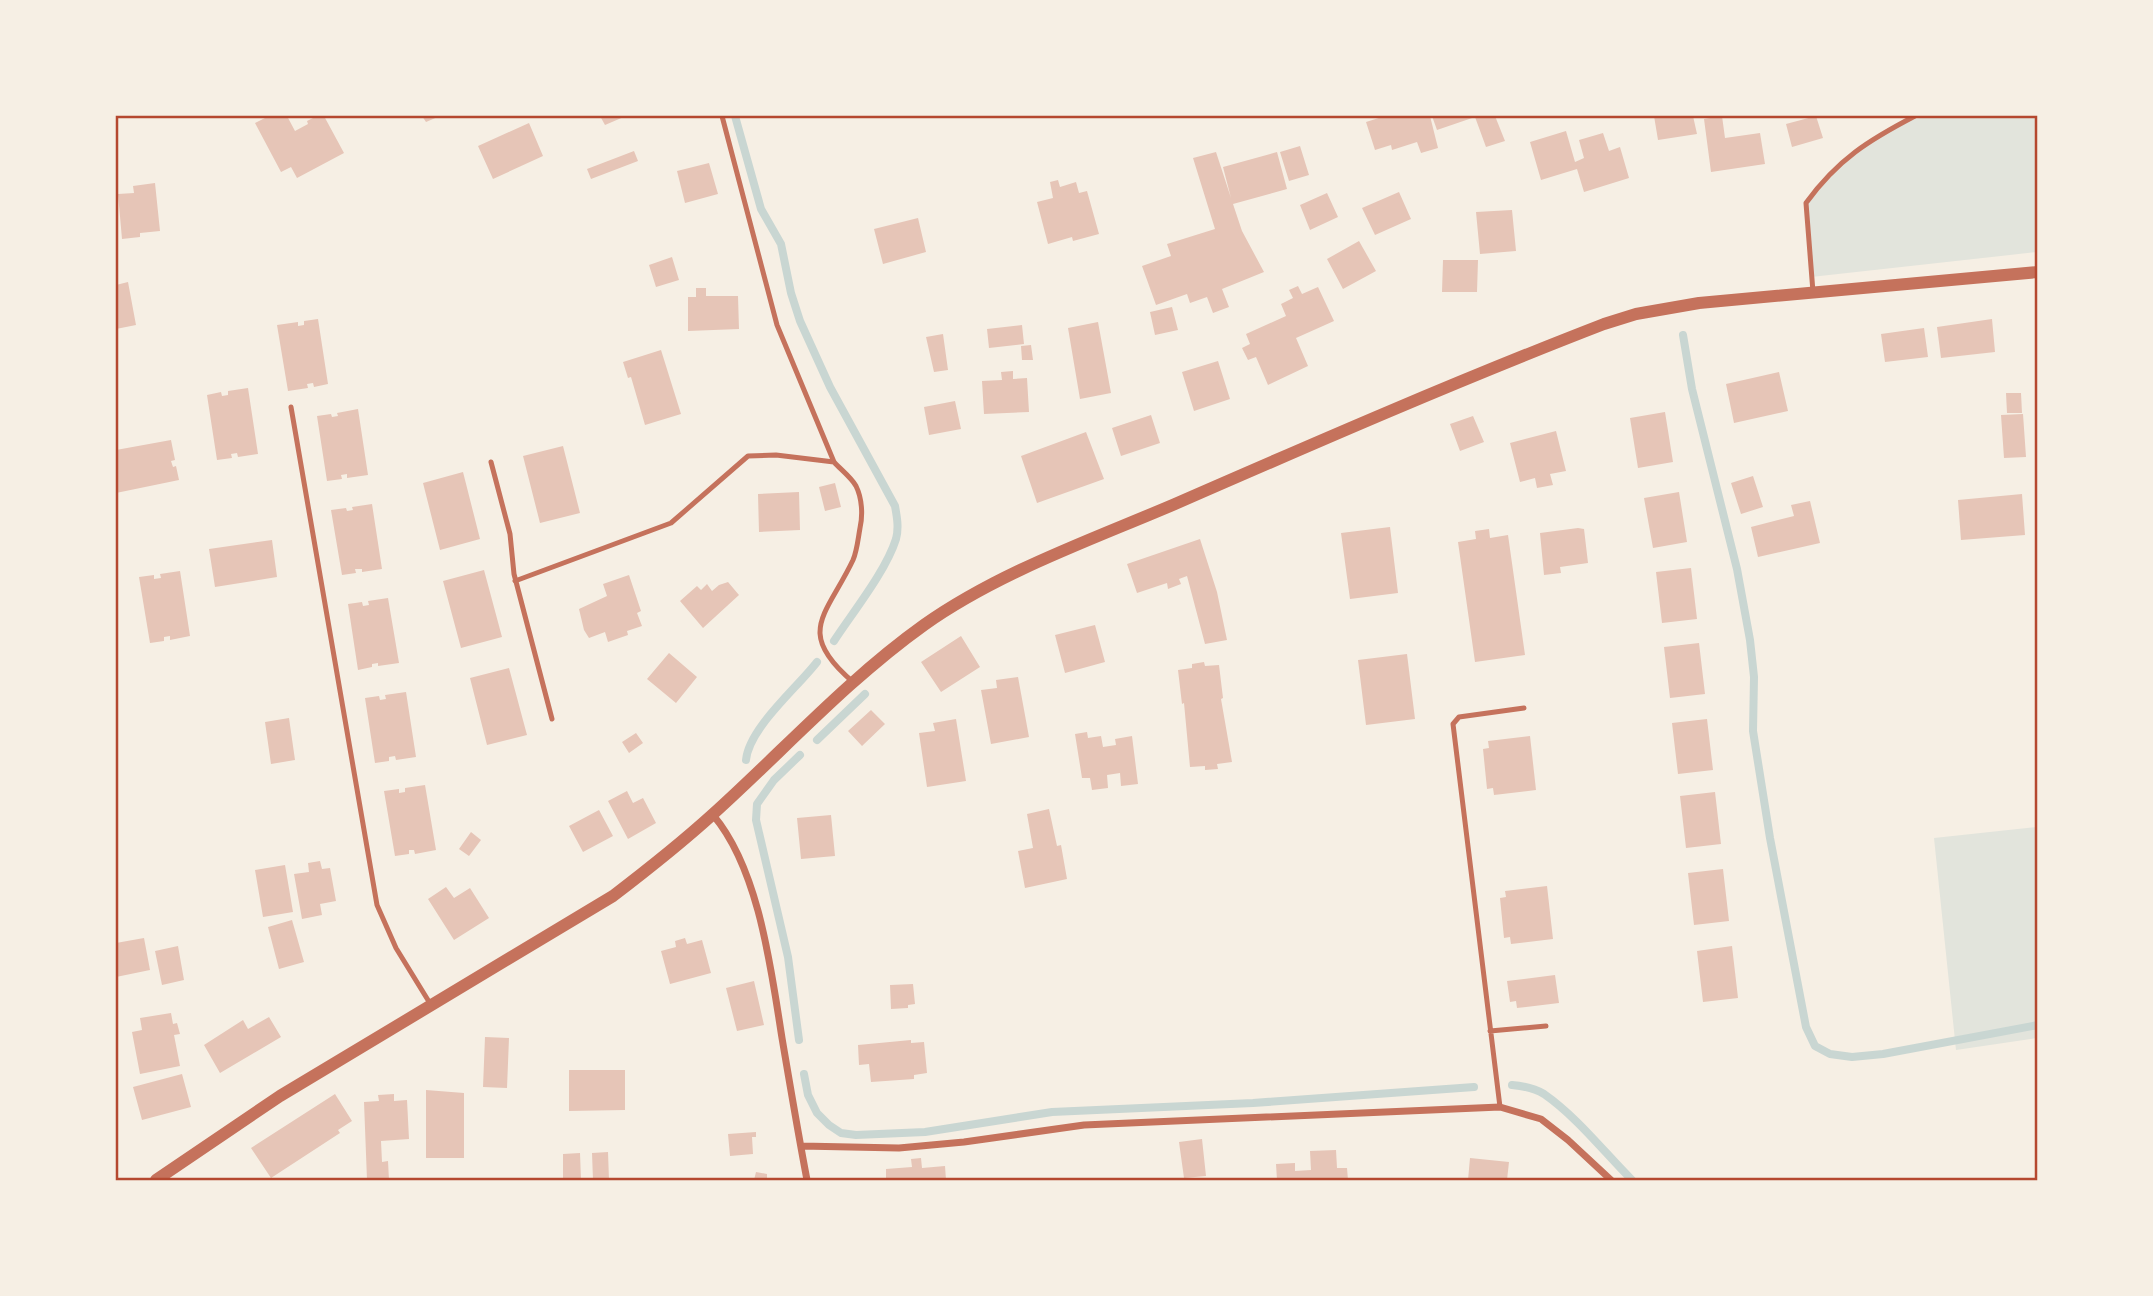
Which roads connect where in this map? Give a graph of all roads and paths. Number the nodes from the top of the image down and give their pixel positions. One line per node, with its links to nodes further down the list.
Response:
1 (722, 116): 6 (lane)
2 (1915, 116): 4 (lane)
3 (2038, 272): 4 (street)
4 (1813, 293): 9 (street)
5 (291, 407): 13 (lane)
6 (834, 461): 8 (lane); 9 (lane)
7 (491, 462): 8 (lane)
8 (515, 581): 11 (lane)
9 (853, 683): 12 (street)
10 (1524, 708): 15 (lane)
11 (552, 719)
12 (713, 815): 13 (street); 17 (street)
13 (431, 1005): 18 (street)
14 (1546, 1026): 15 (lane)
15 (1490, 1031): 16 (lane)
16 (1500, 1107): 17 (street); 20 (street)
17 (801, 1146): 19 (street)
18 (156, 1181)
19 (807, 1181)
20 (1611, 1181)

